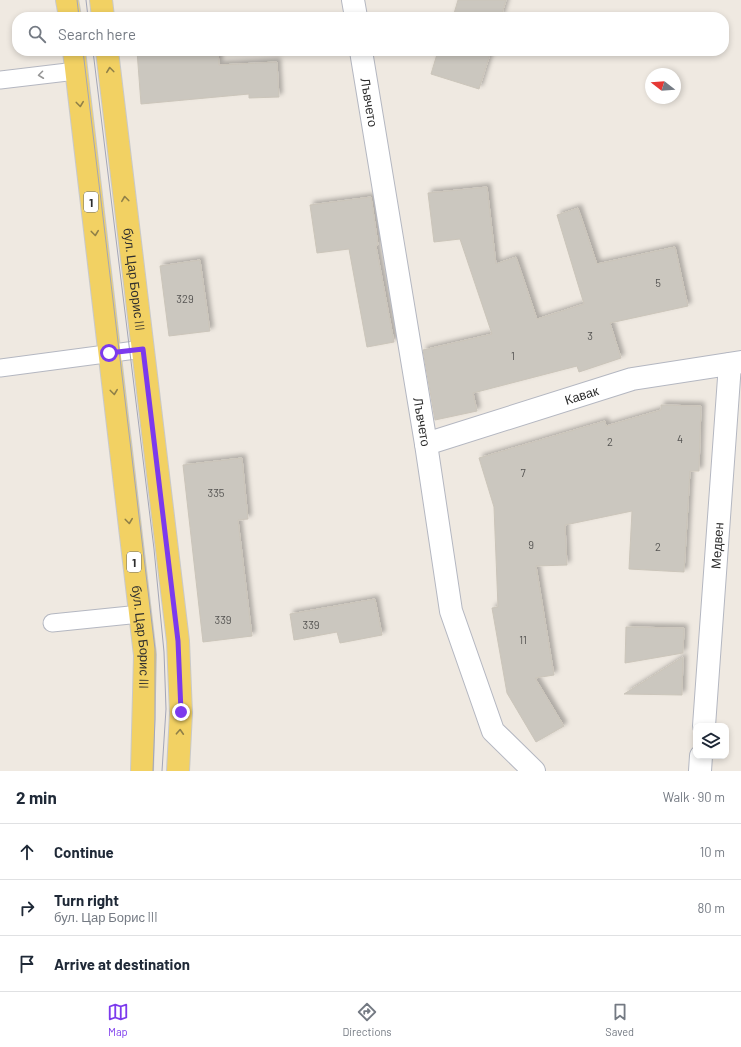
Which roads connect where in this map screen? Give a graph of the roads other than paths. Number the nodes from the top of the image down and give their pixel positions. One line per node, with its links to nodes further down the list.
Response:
1 (67, 0): 4 (main road)
2 (101, 0): 5 (main road)
3 (353, 0): 6 (street)
4 (69, 12)
5 (102, 12)
6 (355, 12)
7 (108, 56): 11 (main road, бул. Цар Борис III, one-way to 7)
8 (363, 56): 15 (street, Лъвчето)
9 (75, 61): 10 (lane, one-way to 10); 12 (main road, бул. Цар Борис III / 1, one-way to 12)
10 (3, 80)
11 (143, 349): 12 (lane); 21 (main road, бул. Цар Борис III, one-way to 11)
12 (109, 353): 14 (lane); 16 (main road, бул. Цар Борис III / 1, one-way to 16)
13 (736, 363): 15 (street, Кавак); 18 (street, Медвен)
14 (0, 368)
15 (426, 444): 22 (street, Лъвчето)
16 (140, 614): 17 (lane); 20 (main road, бул. Цар Борис III / 1)
17 (52, 622)
18 (704, 723)
19 (702, 759): 23 (street)
20 (142, 771)
21 (178, 771)
22 (534, 771)
23 (700, 771)

